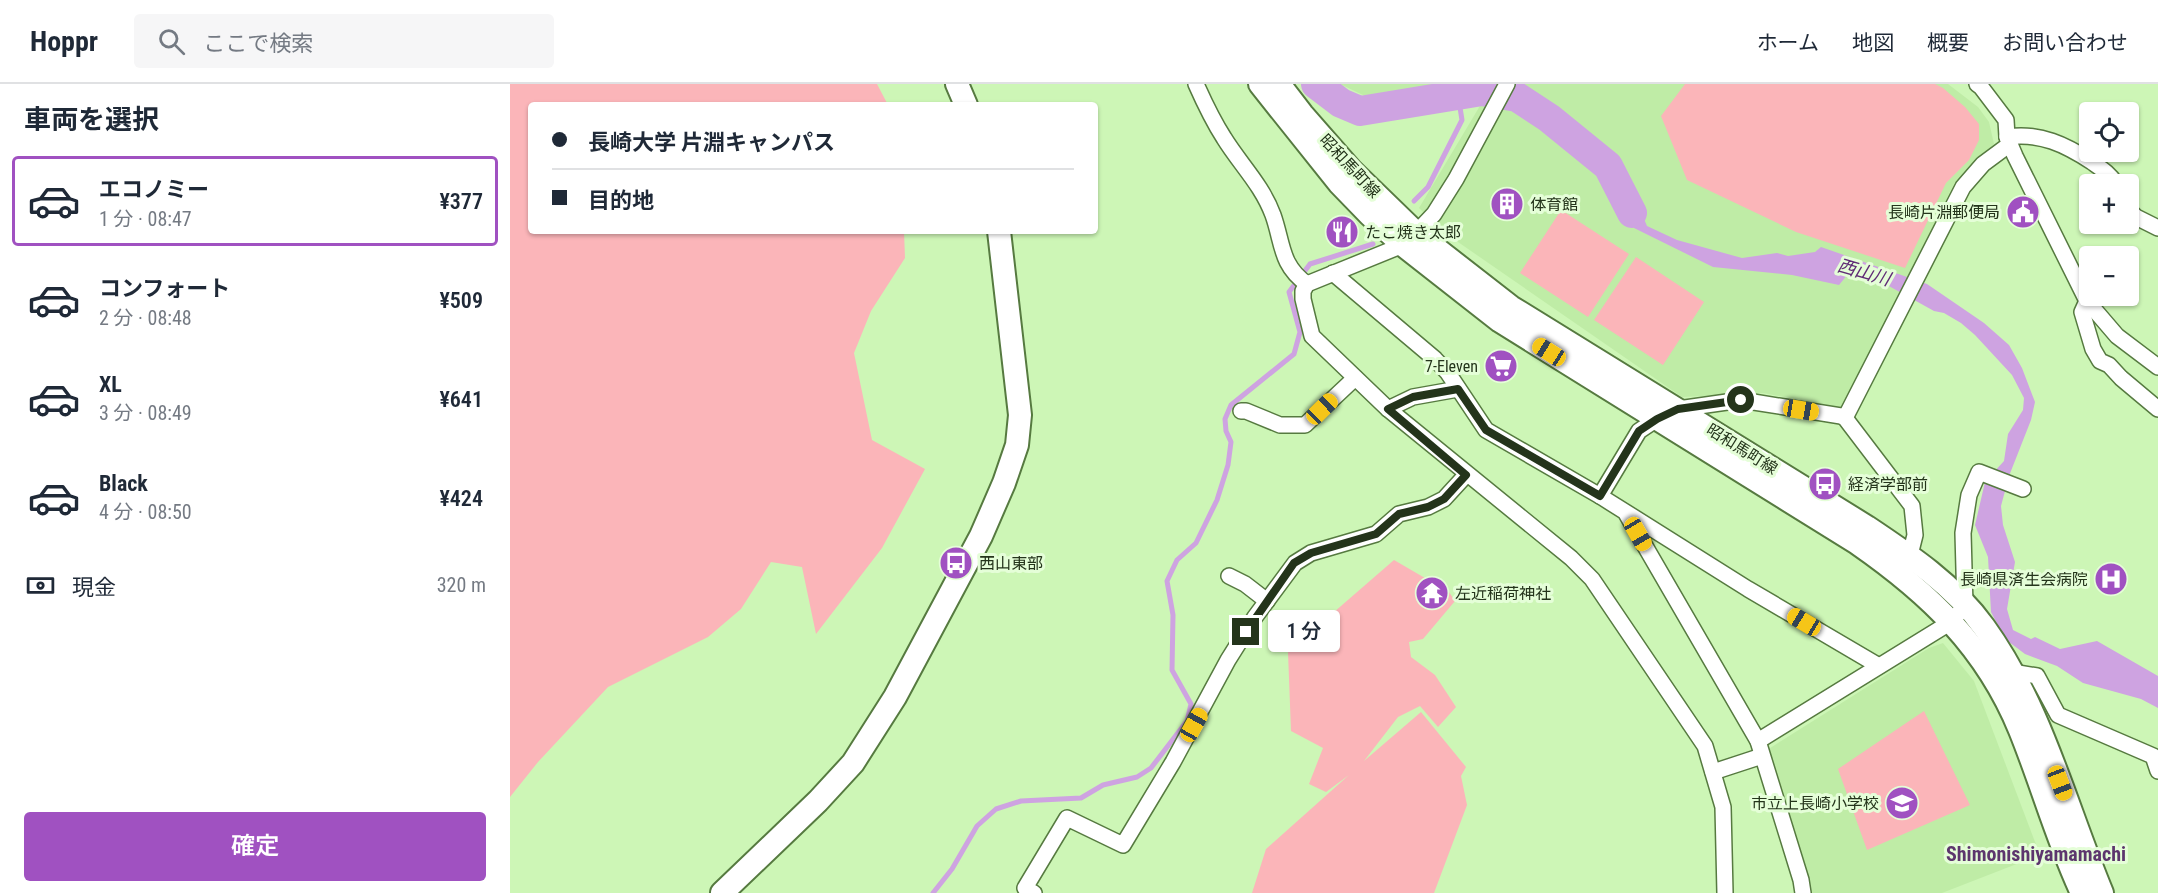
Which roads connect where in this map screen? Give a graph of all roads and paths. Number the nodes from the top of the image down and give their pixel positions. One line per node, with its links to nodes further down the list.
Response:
1 (957, 84): 7 (main road)
2 (1196, 84): 15 (street)
3 (1260, 84): 13 (main road, 昭和馬町線)
4 (1280, 84): 13 (main road, 昭和馬町線)
5 (1507, 84): 13 (street)
6 (1977, 84): 8 (street)
7 (965, 102)
8 (2009, 141): 9 (street); 16 (street); 26 (street)
9 (2108, 174)
10 (2139, 218): 11 (street)
11 (2158, 228)
12 (999, 234): 41 (main road)
13 (1409, 239): 14 (street); 23 (main road, 昭和馬町線); 27 (main road, 昭和馬町線)
14 (1333, 273): 15 (street); 21 (street)
15 (1303, 281): 20 (street)
16 (2079, 285)
17 (2085, 306): 24 (street)
18 (2091, 306): 19 (street)
19 (2158, 367)
20 (1355, 378): 22 (street); 25 (street)
21 (1458, 389): 22 (street); 30 (street)
22 (1388, 409): 28 (street)
23 (1678, 409): 26 (street); 27 (street); 32 (main road, 昭和馬町線)
24 (2158, 409)
25 (1241, 411)
26 (1845, 418): 32 (street)
27 (1657, 419): 30 (street); 32 (main road, 昭和馬町線)
28 (1466, 475): 34 (street); 40 (street)
29 (2023, 489): 35 (street)
30 (1600, 496): 31 (street)
31 (1626, 513): 36 (street); 38 (street)
32 (1904, 564): 35 (main road, 昭和馬町線)
33 (1228, 576): 34 (street)
34 (1267, 601): 42 (street)
35 (1958, 614): 36 (street); 37 (main road, 昭和馬町線); 45 (main road, 昭和馬町線)
36 (1880, 666): 38 (street)
37 (2012, 672): 39 (street); 46 (main road, 昭和馬町線)
38 (1760, 749): 40 (street); 44 (street)
39 (2158, 771)
40 (1713, 772): 43 (street)
41 (722, 893)
42 (1034, 893)
43 (1725, 893)
44 (1803, 893)
45 (2082, 893)
46 (2102, 893)

